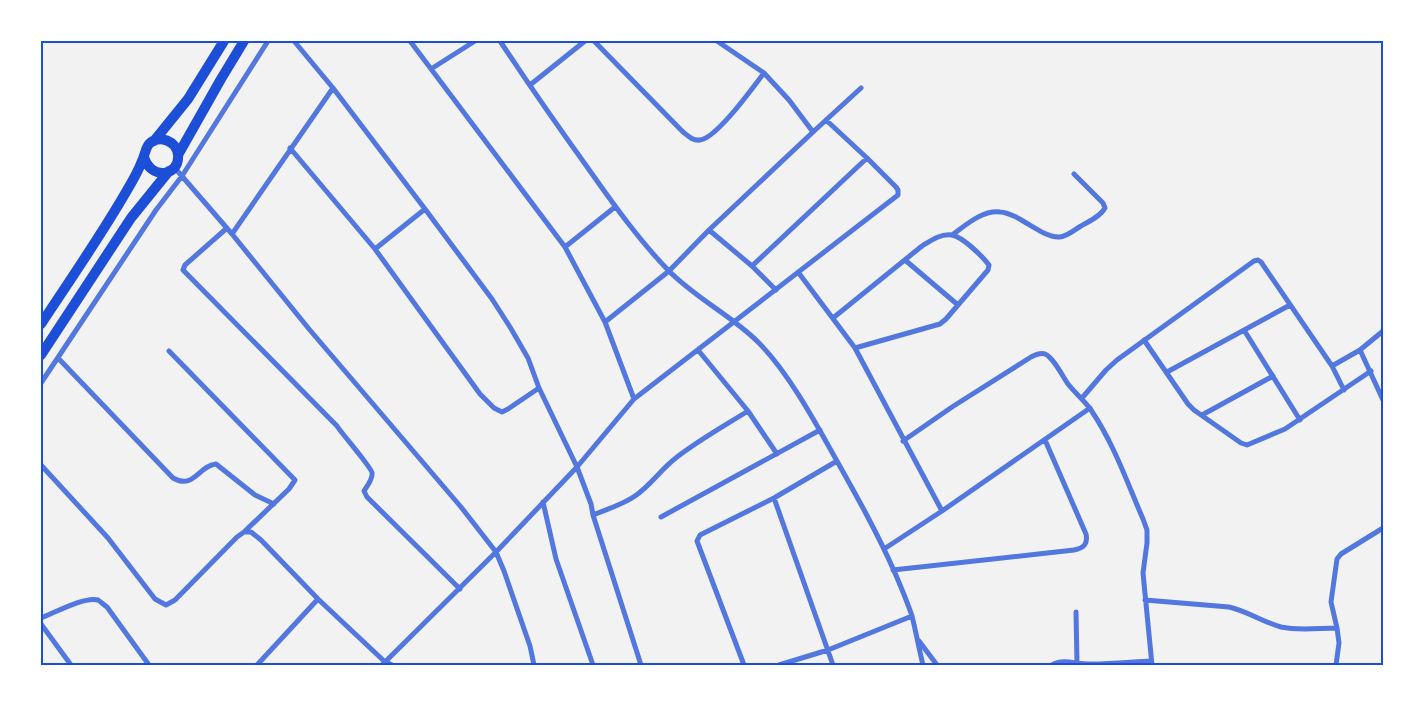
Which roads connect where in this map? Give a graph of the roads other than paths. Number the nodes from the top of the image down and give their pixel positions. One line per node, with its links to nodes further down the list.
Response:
1 (224, 41): 18 (main road)
2 (244, 41): 20 (main road)
3 (268, 41): 25 (street)
4 (294, 41): 14 (street)
5 (410, 41): 11 (street)
6 (475, 41): 11 (street)
7 (500, 41): 13 (street)
8 (585, 41): 13 (street)
9 (594, 41): 12 (street)
10 (717, 41): 12 (street)
11 (431, 69): 32 (street)
12 (764, 73): 17 (street)
13 (530, 84): 26 (street)
14 (333, 88): 19 (street); 27 (street)
15 (861, 88): 16 (street)
16 (826, 120): 17 (street); 22 (street)
17 (813, 132): 29 (street)
18 (154, 141): 20 (main road); 21 (main road)
19 (290, 148): 30 (street); 33 (street)
20 (178, 155): 23 (main road)
21 (144, 157): 23 (main road); 44 (main road)
22 (867, 158): 35 (street); 37 (street)
23 (171, 169): 25 (street); 53 (main road)
24 (1074, 174): 31 (street)
25 (182, 176): 28 (street); 54 (street)
26 (615, 207): 32 (street); 36 (street)
27 (425, 209): 33 (street); 60 (street)
28 (226, 228): 30 (street); 87 (street)
29 (709, 230): 35 (street); 36 (street)
30 (232, 234): 85 (street)
31 (952, 235): 34 (street); 39 (street)
32 (565, 247): 43 (street)
33 (375, 249): 60 (street)
34 (904, 260): 39 (street); 41 (street)
35 (752, 266): 38 (street)
36 (669, 271): 42 (street); 43 (street)
37 (798, 272): 38 (street); 41 (street)
38 (776, 290): 42 (street)
39 (958, 305): 49 (street)
40 (1290, 305): 45 (street); 48 (street); 55 (street)
41 (832, 318): 49 (street)
42 (734, 321): 50 (street); 69 (street)
43 (605, 322): 63 (street)
44 (41, 324)
45 (1244, 330): 57 (street); 58 (street)
46 (1383, 331): 47 (street)
47 (1380, 337): 51 (street)
48 (1144, 340): 57 (street); 62 (street)
49 (855, 348): 71 (street)
50 (698, 350): 63 (street); 66 (street)
51 (1360, 350): 55 (street); 56 (street)
52 (169, 351): 78 (street)
53 (41, 355)
54 (58, 358): 59 (street); 78 (street)
55 (1332, 366): 61 (street)
56 (1370, 371): 61 (street); 64 (street)
57 (1166, 372): 67 (street)
58 (1273, 376): 67 (street); 68 (street)
59 (41, 383)
60 (539, 388): 75 (street)
61 (1344, 390): 68 (street)
62 (1082, 398): 65 (street); 71 (street)
63 (634, 400): 75 (street)
64 (1383, 400)
65 (1090, 408): 70 (street); 89 (street)
66 (748, 411): 72 (street); 80 (street)
67 (1202, 415): 68 (street)
68 (1300, 420)
69 (820, 430): 72 (street); 73 (street)
70 (1045, 440): 79 (street); 86 (street)
71 (904, 441): 79 (street)
72 (777, 454): 81 (street)
73 (837, 461): 76 (street); 84 (street)
74 (41, 465): 83 (street)
75 (577, 467): 77 (street); 80 (street)
76 (774, 498): 96 (street); 107 (street)
77 (543, 502): 85 (street); 105 (street)
78 (274, 504): 83 (street)
79 (942, 511): 84 (street)
80 (593, 515): 106 (street)
81 (661, 517)
82 (1383, 528): 94 (street)
83 (244, 532): 88 (street)
84 (884, 549): 86 (street)
85 (496, 552): 87 (street); 104 (street)
86 (893, 570): 91 (street)
87 (460, 589): 97 (street)
88 (318, 598): 97 (street); 102 (street)
89 (1145, 600): 94 (street); 99 (street)
90 (1076, 612): 98 (street)
91 (912, 616): 95 (street); 96 (street)
92 (41, 618): 101 (street)
93 (41, 624): 100 (street)
94 (1337, 628): 114 (street)
95 (917, 639): 110 (street); 111 (street)
96 (828, 650): 108 (street); 109 (street)
97 (383, 663): 103 (street)
98 (1077, 663): 112 (street); 113 (street)
99 (1151, 663): 113 (street)
100 (71, 665)
101 (149, 665)
102 (257, 665)
103 (392, 665)
104 (534, 665)
105 (592, 665)
106 (641, 665)
107 (744, 665)
108 (779, 665)
109 (833, 665)
110 (923, 665)
111 (937, 665)
112 (1052, 665)
113 (1088, 665)
114 (1336, 665)

